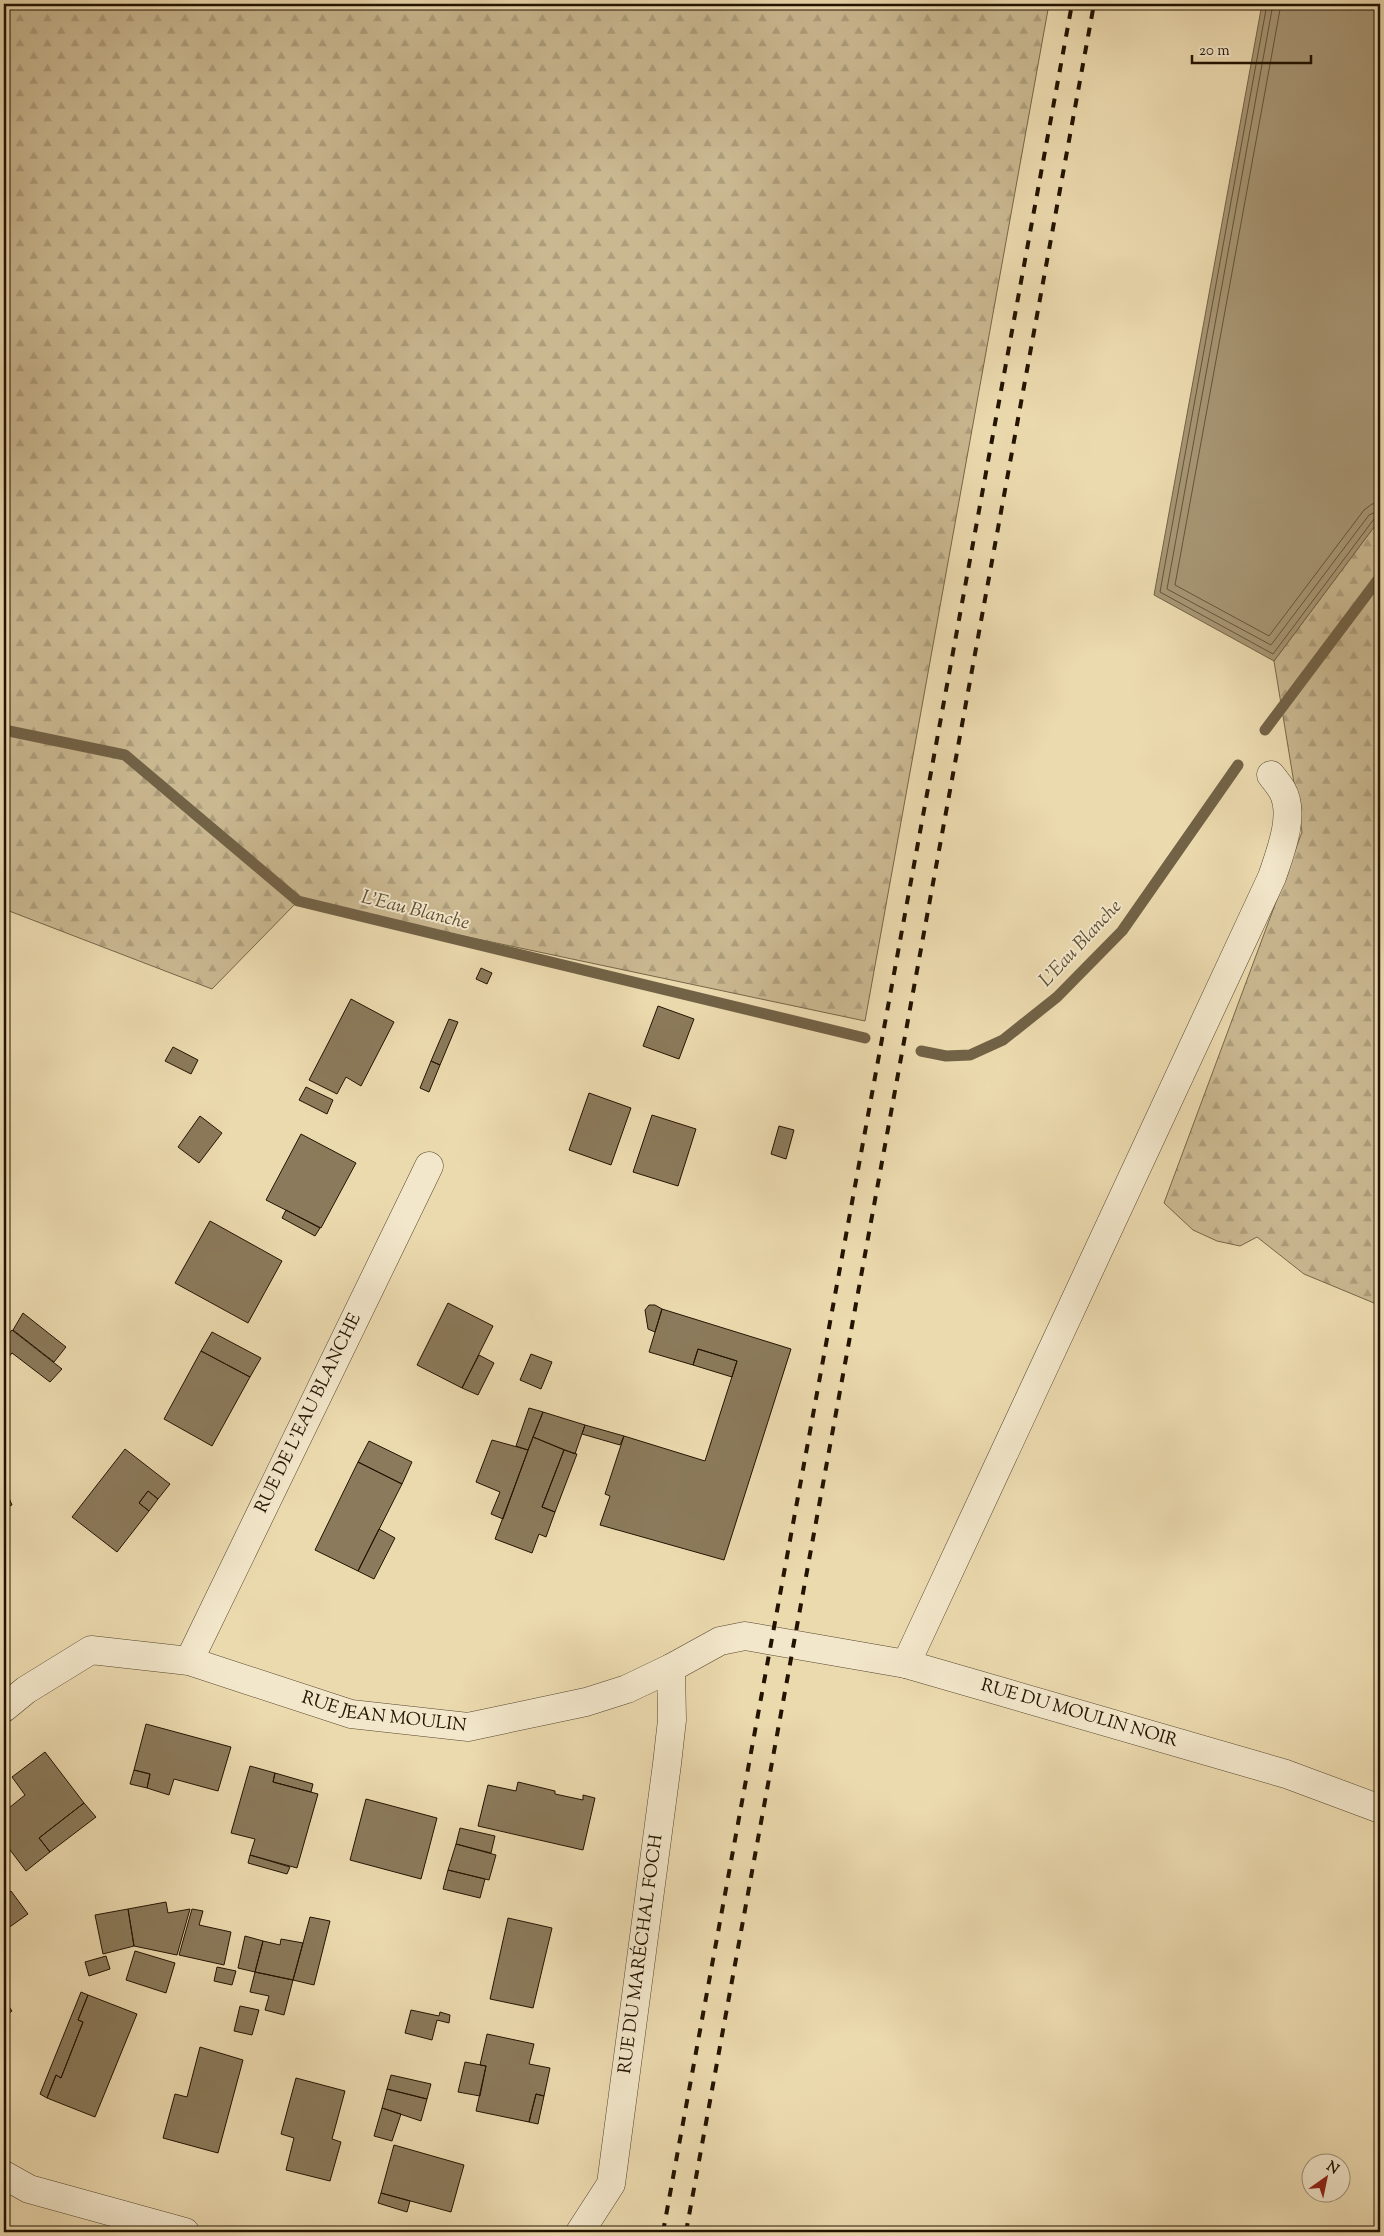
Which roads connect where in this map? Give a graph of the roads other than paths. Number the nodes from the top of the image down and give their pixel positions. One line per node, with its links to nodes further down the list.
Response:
1 (1271, 775): 5 (street)
2 (430, 1166): 4 (street, RUE DE L'EAU BLANCHE)
3 (772, 1640): 5 (street, RUE DU MOULIN NOIR); 6 (street, RUE JEAN MOULIN)
4 (189, 1662): 6 (street, RUE JEAN MOULIN); 7 (street, RUE JEAN MOULIN)
5 (906, 1664): 8 (street, RUE DU MOULIN NOIR)
6 (671, 1668): 11 (street, RUE DU MARÉCHAL FOCH)
7 (4, 1708)
8 (1380, 1809)
9 (4, 2175): 10 (street)
10 (185, 2232)
11 (580, 2232)

